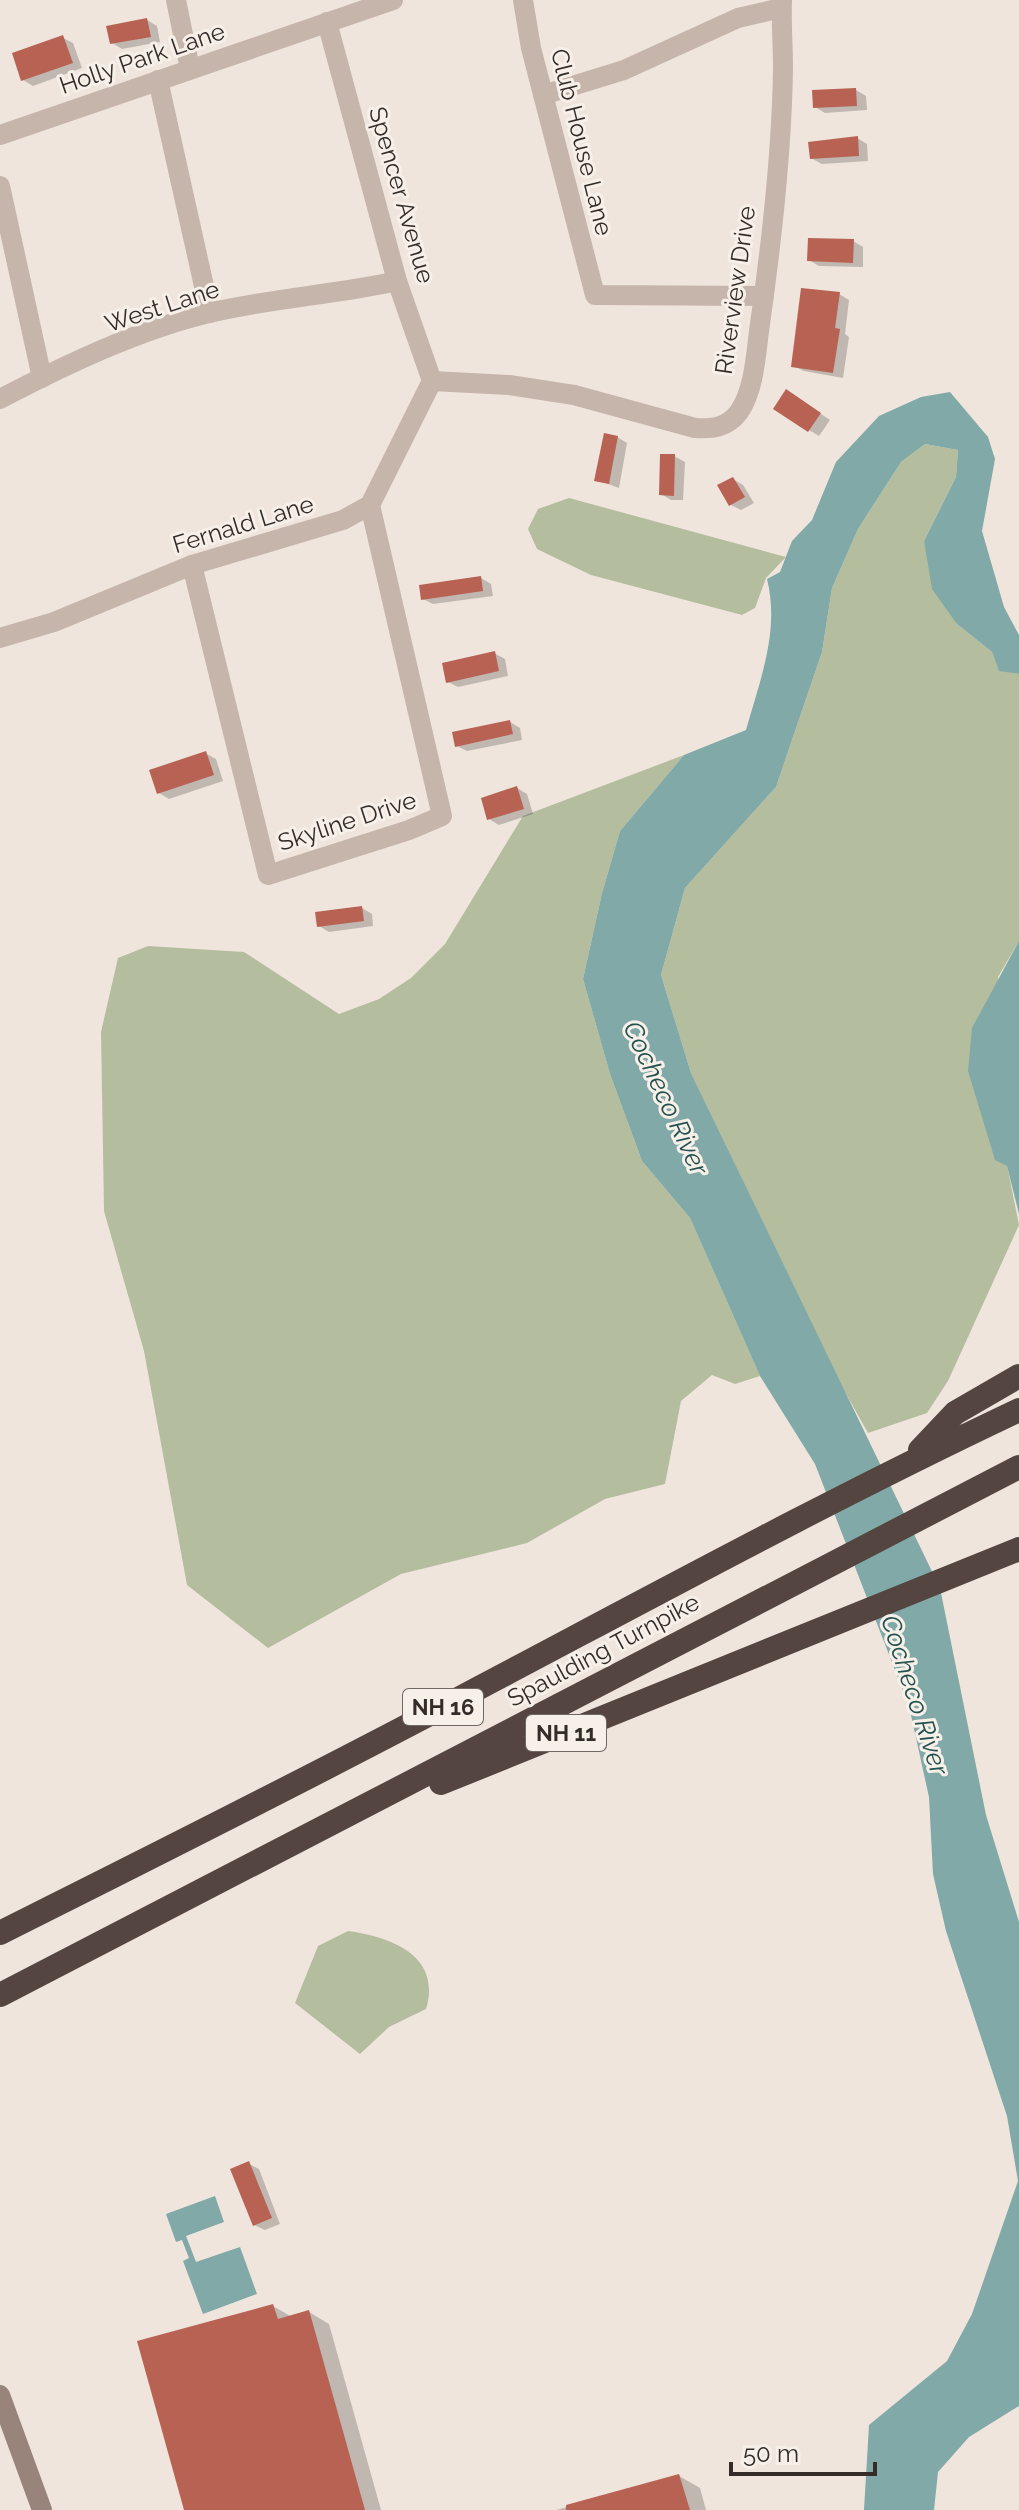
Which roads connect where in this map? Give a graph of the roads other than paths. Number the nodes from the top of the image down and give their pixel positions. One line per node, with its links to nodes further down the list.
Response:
1 (176, 0): 7 (street)
2 (393, 0): 4 (street, Holly Park Lane)
3 (523, 0): 9 (street, Club House Lane)
4 (366, 4): 6 (street, Holly Park Lane)
5 (782, 4): 9 (street); 13 (street, Riverview Drive)
6 (327, 22): 7 (street, Holly Park Lane); 12 (street, Spencer Avenue)
7 (190, 69): 8 (street, Holly Park Lane)
8 (158, 80): 10 (street, Holly Park Lane); 14 (street)
9 (543, 95): 13 (street, Club House Lane)
10 (0, 135)
11 (0, 186): 15 (street)
12 (397, 281): 14 (street, West Lane); 16 (street, Spencer Avenue)
13 (764, 296): 16 (street, Riverview Drive)
14 (210, 313): 15 (street, West Lane)
15 (42, 378): 17 (street, West Lane)
16 (432, 381): 18 (street)
17 (0, 399)
18 (370, 505): 19 (street, Fernald Lane); 19 (street, Skyline Drive)
19 (192, 565): 20 (street, Fernald Lane)
20 (0, 638)
21 (1019, 1376): 23 (highway)
22 (1019, 1410): 23 (highway, Spaulding Turnpike / NH 16)
23 (911, 1461): 27 (highway, Spaulding Turnpike / NH 16)
24 (1019, 1467): 26 (highway, Spaulding Turnpike / NH 16)
25 (1019, 1549): 26 (highway, NH 11)
26 (283, 1846): 28 (highway, Spaulding Turnpike / NH 16)
27 (0, 1933)
28 (4, 1992)
29 (0, 2395): 30 (street)
30 (42, 2510)

